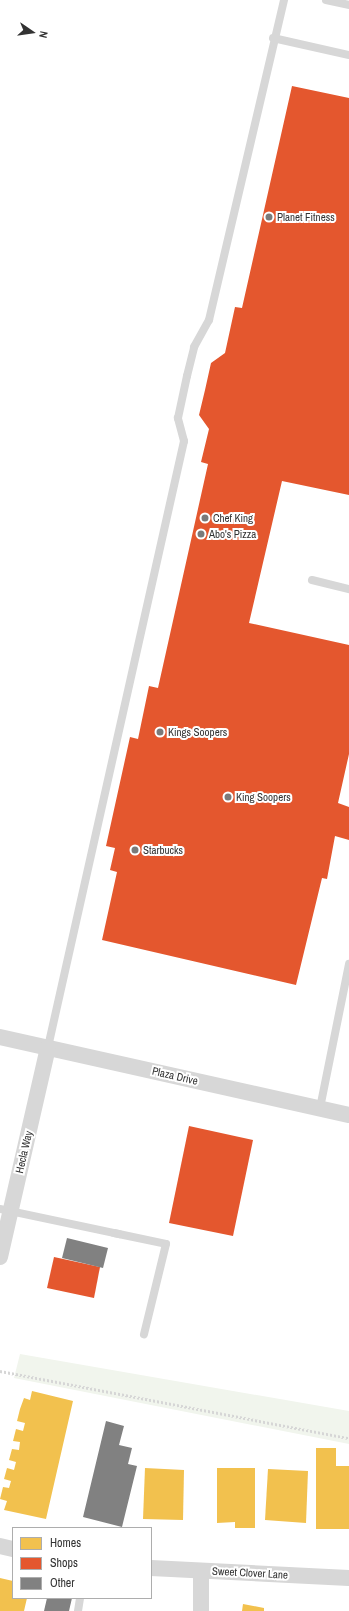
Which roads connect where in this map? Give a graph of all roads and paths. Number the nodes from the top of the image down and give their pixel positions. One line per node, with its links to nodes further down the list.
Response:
1 (284, 0): 4 (lane)
2 (326, 0): 3 (lane)
3 (349, 5)
4 (273, 38): 5 (lane); 10 (lane)
5 (349, 55)
6 (312, 580): 7 (lane)
7 (349, 589)
8 (349, 964): 11 (lane)
9 (0, 1037): 10 (street, Plaza Drive)
10 (48, 1048): 11 (street, Plaza Drive); 13 (street, Hecla Way)
11 (320, 1108): 12 (street, Plaza Drive)
12 (349, 1115)
13 (5, 1210): 14 (street, Hecla Way); 15 (lane)
14 (0, 1257)
15 (144, 1334)
16 (0, 1371): 17 (path)
17 (349, 1438)
18 (0, 1546): 19 (street)
19 (12, 1549)
20 (152, 1568): 21 (street, Sweet Clover Lane)
21 (201, 1570): 22 (street, Sweet Clover Lane); 25 (street)
22 (349, 1578)
23 (80, 1599): 24 (lane)
24 (78, 1611)
25 (201, 1611)

